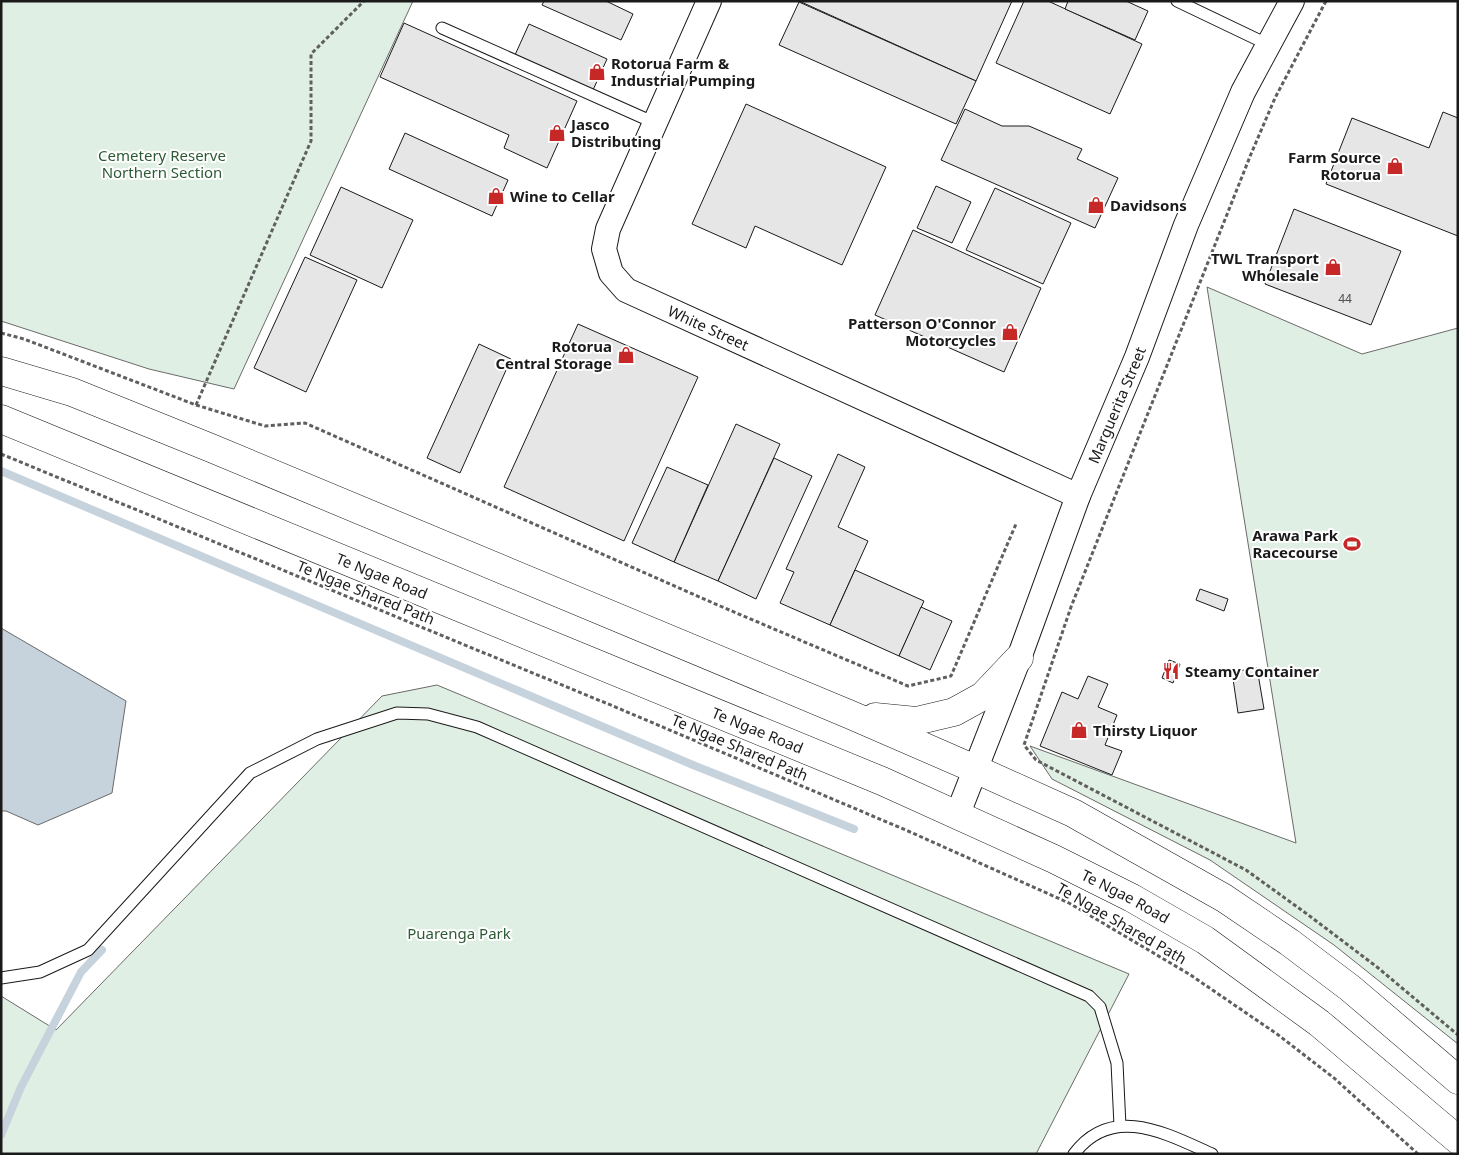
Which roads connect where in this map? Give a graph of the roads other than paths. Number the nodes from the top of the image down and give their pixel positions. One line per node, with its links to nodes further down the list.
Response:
1 (709, 1): 6 (street, White Street)
2 (1176, 1): 5 (lane)
3 (1292, 1): 5 (street, Marguerita Street)
4 (442, 28): 6 (lane)
5 (1269, 45): 9 (street, Marguerita Street)
6 (655, 123): 9 (street, White Street)
7 (1, 371): 11 (main road)
8 (1, 419): 13 (main road, Te Ngae Road)
9 (1078, 496): 10 (street, Marguerita Street)
10 (1019, 658): 11 (main road); 12 (street, Marguerita Street)
11 (851, 715): 12 (main road)
12 (975, 768): 13 (street, Marguerita Street); 15 (main road)
13 (957, 816): 17 (main road, Te Ngae Road)
14 (1, 978): 16 (lane)
15 (1458, 1080)
16 (1120, 1126): 18 (lane); 19 (lane)
17 (1458, 1140)
18 (1074, 1154)
19 (1212, 1154)

